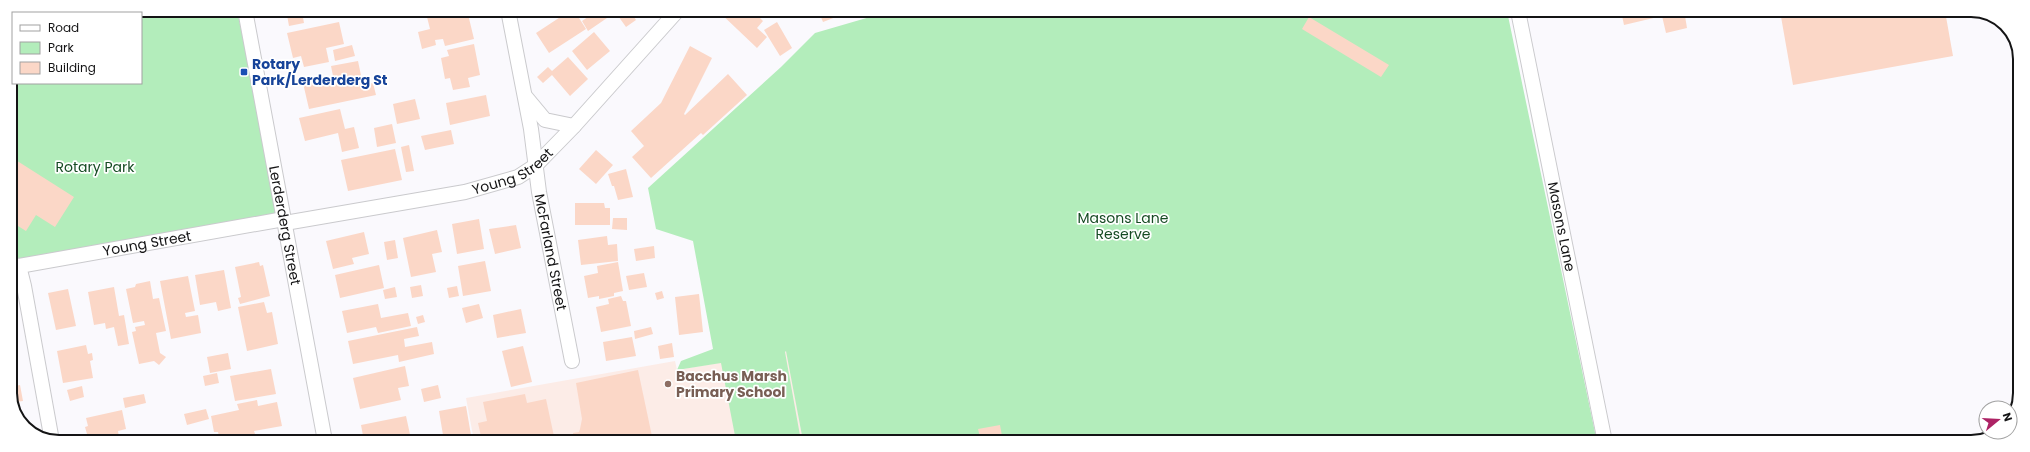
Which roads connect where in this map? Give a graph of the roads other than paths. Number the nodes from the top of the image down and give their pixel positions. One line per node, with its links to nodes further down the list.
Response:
1 (246, 17): 8 (street, Lerderderg Street)
2 (509, 17): 5 (street, McFarland Street)
3 (672, 17): 6 (street, Young Street)
4 (1519, 17): 14 (street, Masons Lane)
5 (524, 96): 6 (street); 7 (street, McFarland Street)
6 (574, 126): 7 (street, Young Street)
7 (535, 166): 8 (street, Young Street); 11 (street, McFarland Street)
8 (284, 221): 9 (street, Young Street); 13 (street, Lerderderg Street)
9 (17, 265)
10 (17, 271): 12 (street)
11 (572, 361)
12 (51, 434)
13 (324, 435)
14 (1604, 435)

